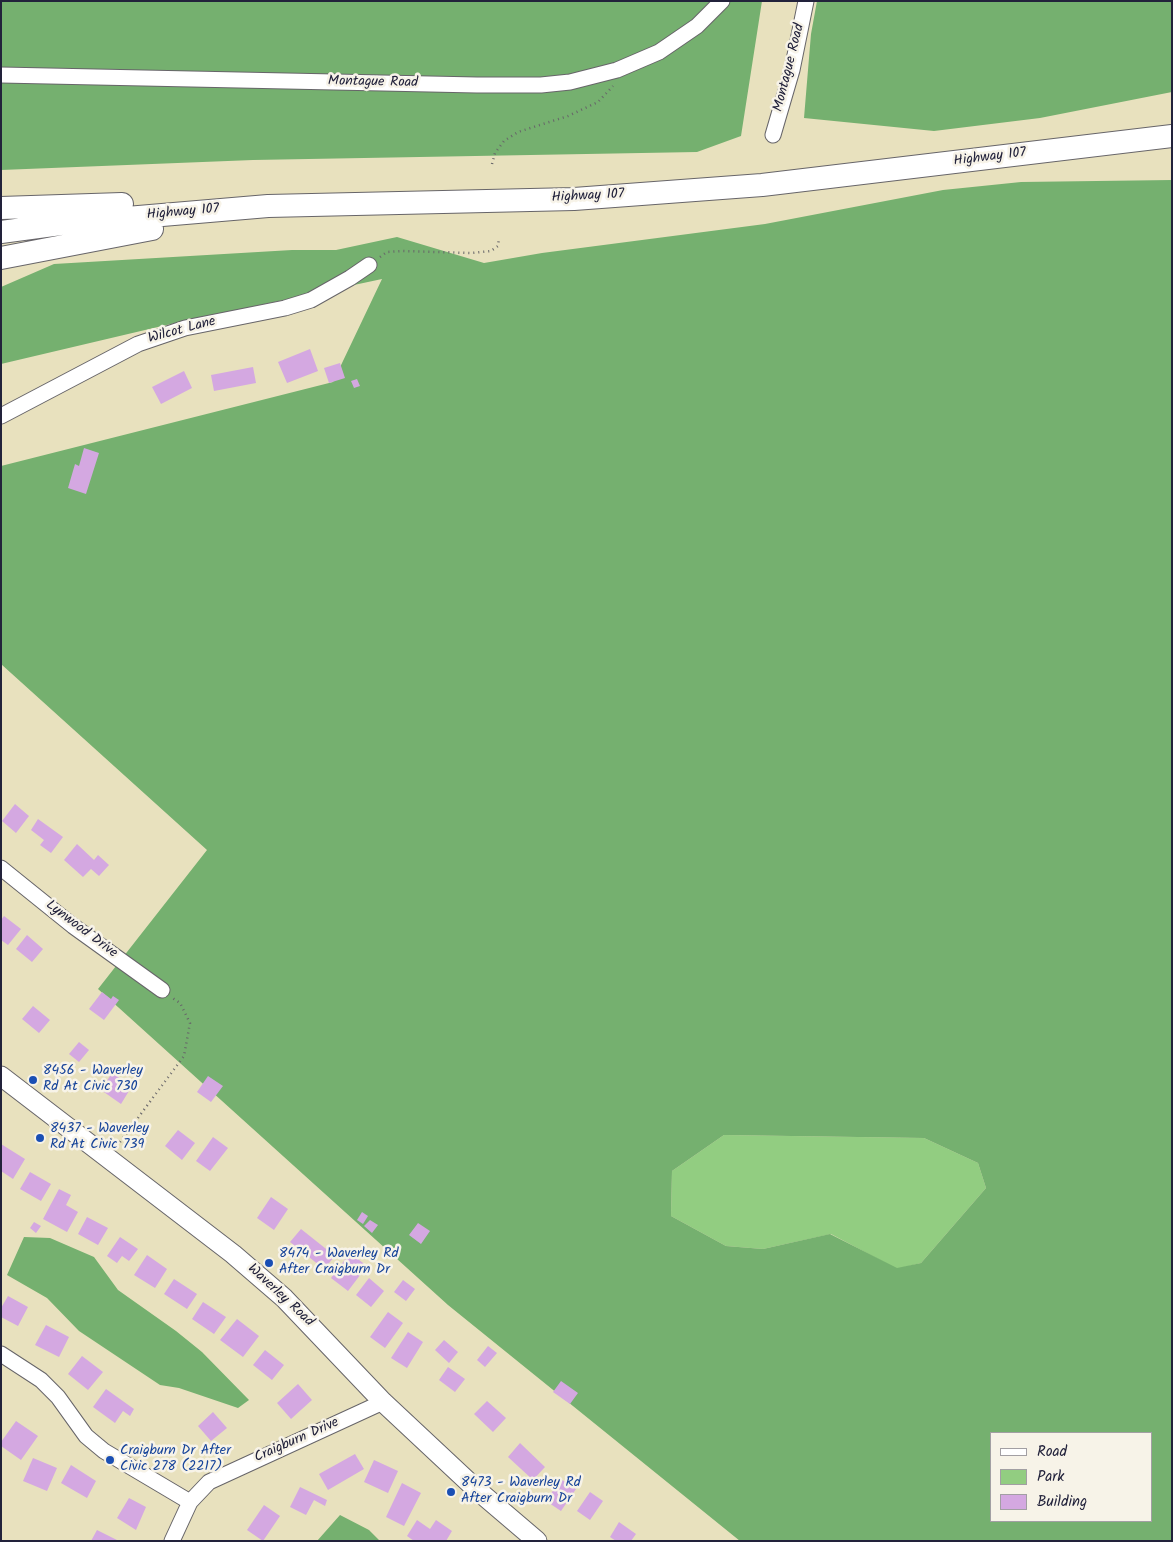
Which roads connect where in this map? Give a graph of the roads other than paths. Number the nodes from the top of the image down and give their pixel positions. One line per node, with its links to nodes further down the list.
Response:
1 (722, 1): 3 (street, Montague Road)
2 (806, 1): 4 (street, Montague Road)
3 (1, 75)
4 (773, 135)
5 (1172, 136): 6 (highway, Highway 107)
6 (306, 204): 7 (highway); 8 (highway, Highway 107); 9 (highway)
7 (1, 208)
8 (1, 232)
9 (1, 258)
10 (368, 265): 11 (street, Wilcot Lane)
11 (1, 416)
12 (1, 868): 13 (street, Lynwood Drive)
13 (162, 990)
14 (1, 1076): 16 (main road, Waverley Road)
15 (1, 1354): 17 (street)
16 (383, 1402): 17 (street, Craigburn Drive); 19 (main road, Waverley Road)
17 (190, 1502): 18 (street, Craigburn Drive)
18 (172, 1541)
19 (537, 1541)

